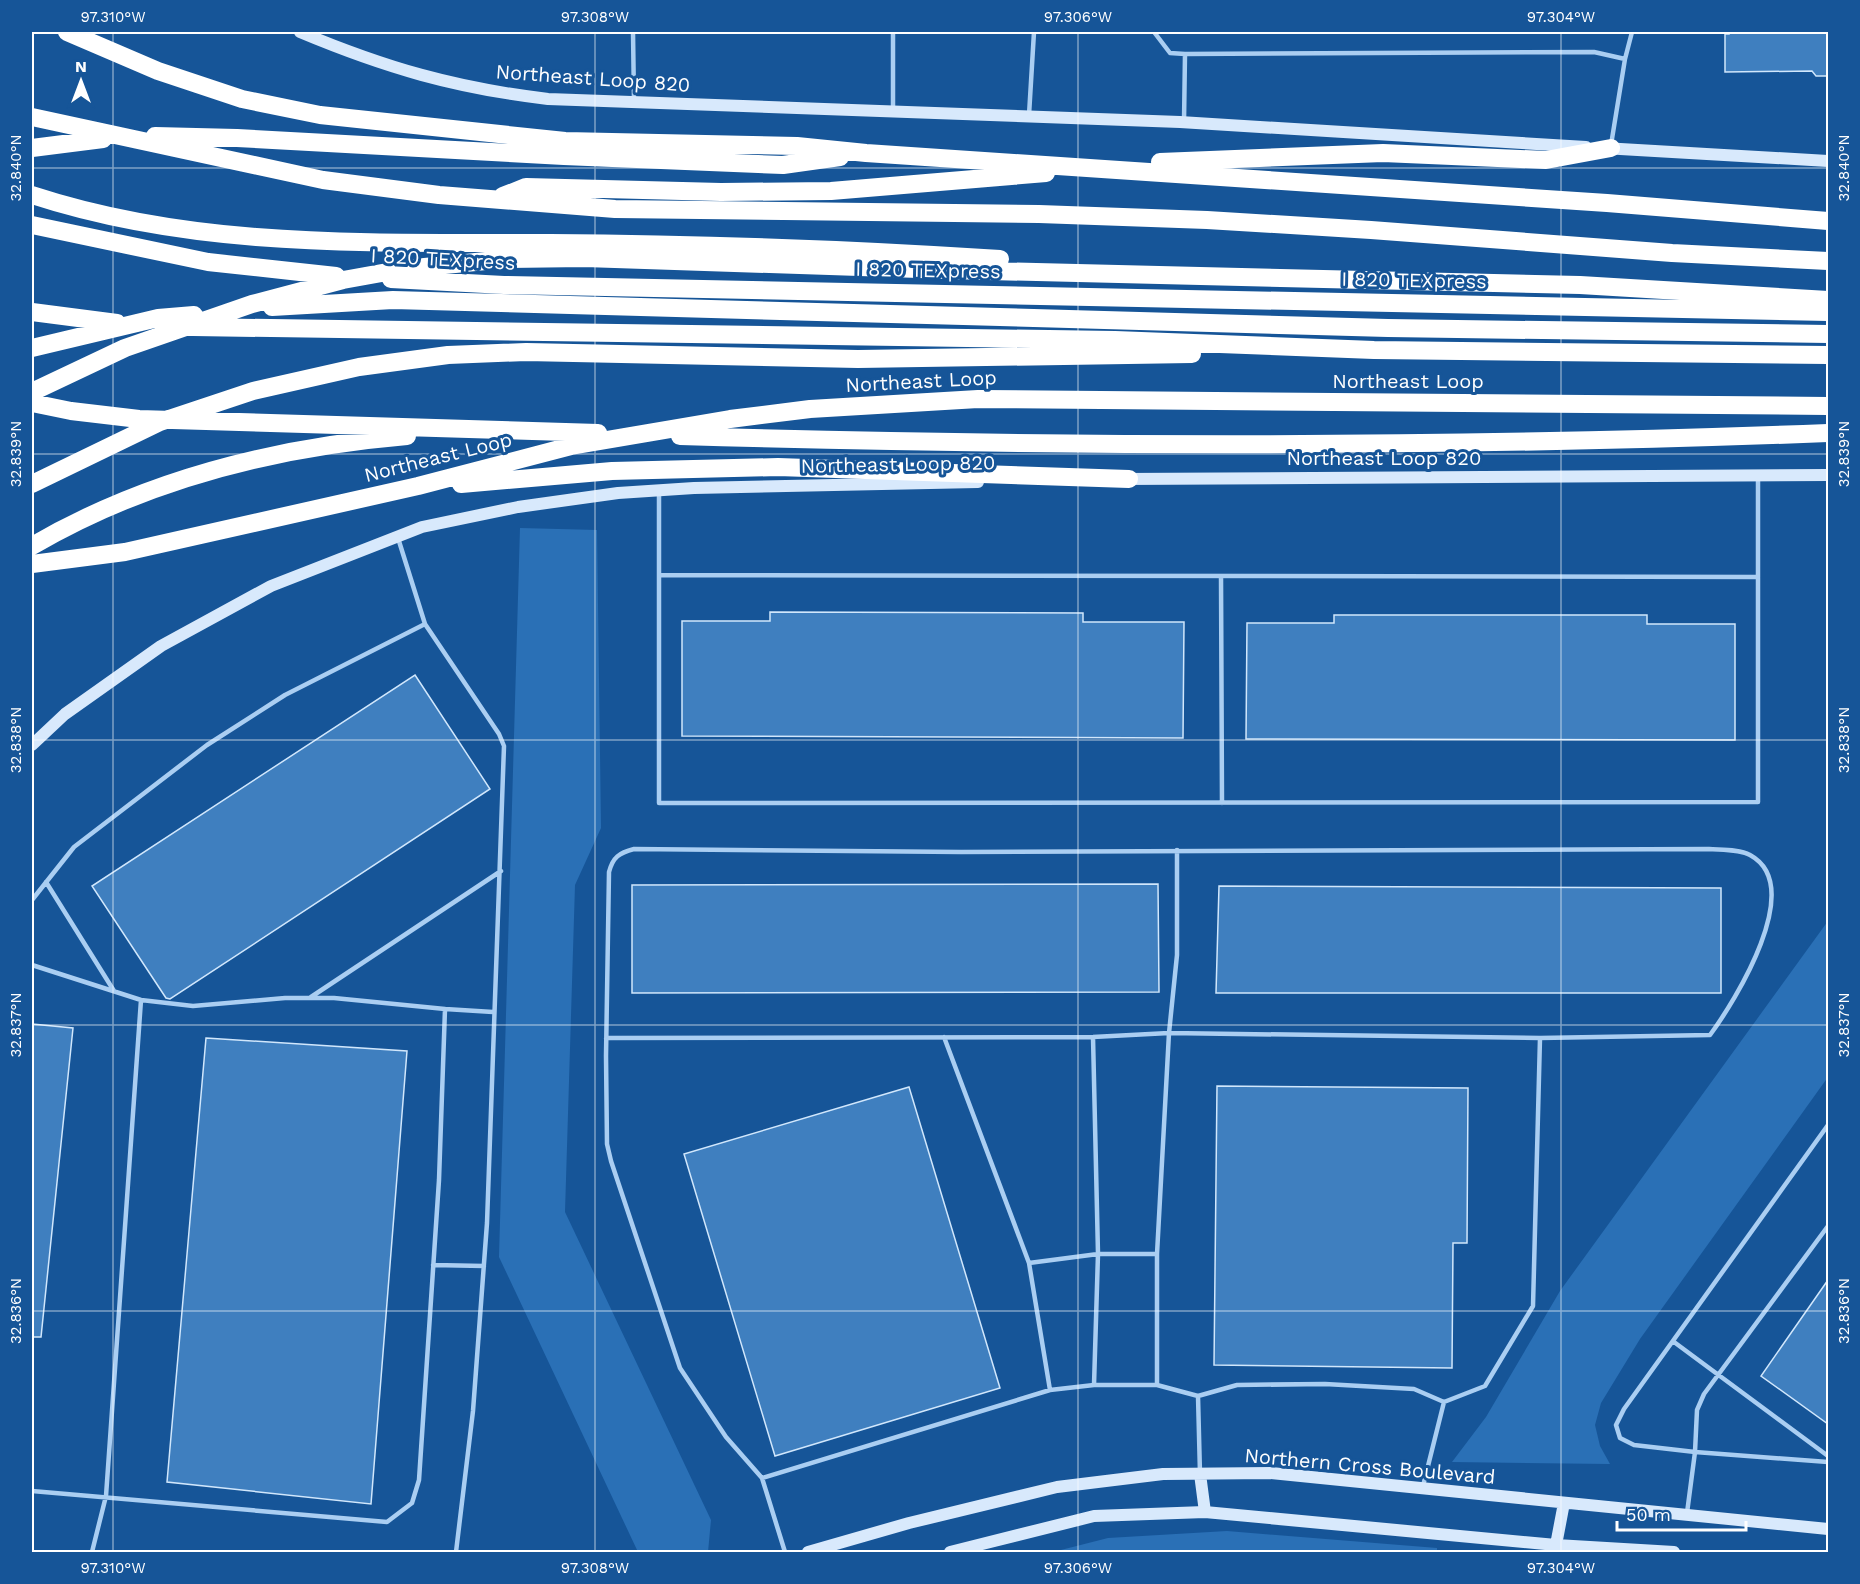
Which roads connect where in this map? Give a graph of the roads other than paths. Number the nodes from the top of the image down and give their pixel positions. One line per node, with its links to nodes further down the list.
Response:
1 (67, 32): 17 (highway)
2 (300, 32): 10 (main road, Northeast Loop 820)
3 (633, 32): 10 (lane)
4 (893, 32): 11 (lane)
5 (1034, 32): 12 (lane)
6 (1154, 32): 8 (lane)
7 (1632, 32): 9 (lane)
8 (1185, 54): 9 (lane); 14 (lane)
9 (1625, 59): 16 (lane)
10 (634, 102): 11 (main road, Northeast Loop 820)
11 (893, 112): 12 (main road, Northeast Loop 820)
12 (1029, 115): 14 (main road, Northeast Loop 820)
13 (32, 117): 20 (highway)
14 (1184, 122): 16 (main road, Northeast Loop 820)
15 (32, 148): 17 (highway)
16 (1611, 148): 18 (main road, Northeast Loop 820); 20 (highway)
17 (866, 153): 21 (highway)
18 (1828, 161)
19 (32, 195): 24 (highway)
20 (499, 198): 23 (highway)
21 (1828, 221)
22 (32, 225): 27 (highway, I 820 TEXpress)
23 (1828, 261)
24 (1045, 271): 25 (highway); 32 (highway)
25 (1828, 300)
26 (32, 312): 30 (highway)
27 (1828, 312)
28 (1828, 334): 29 (highway, I 820 TEXpress)
29 (32, 348)
30 (1374, 350): 31 (highway); 40 (highway)
31 (1828, 355)
32 (32, 392)
33 (32, 403): 35 (highway)
34 (1828, 406): 41 (highway, Northeast Loop)
35 (514, 431): 36 (highway); 44 (highway)
36 (1828, 433)
37 (1758, 476): 38 (main road, Northeast Loop 820); 39 (main road, Northeast Loop 820); 48 (lane)
38 (1828, 476)
39 (1129, 479): 41 (highway); 42 (main road, Northeast Loop 820)
40 (32, 484)
41 (418, 486): 45 (highway, Northeast Loop)
42 (659, 490): 43 (main road, Northeast Loop 820); 46 (lane)
43 (398, 536): 49 (lane); 50 (main road, Northeast Loop 820)
44 (32, 546)
45 (32, 564)
46 (659, 575): 47 (lane); 51 (lane)
47 (1221, 576): 48 (lane); 51 (lane)
48 (1758, 577): 51 (lane)
49 (425, 624): 53 (lane); 54 (lane)
50 (32, 745)
51 (1222, 803)
52 (1177, 850): 62 (lane); 65 (lane); 66 (lane)
53 (501, 871): 58 (lane); 61 (lane)
54 (46, 882): 55 (lane); 57 (lane)
55 (32, 900)
56 (32, 965): 57 (lane)
57 (114, 991): 59 (lane)
58 (311, 998): 59 (lane); 60 (lane)
59 (141, 1000): 88 (lane)
60 (445, 1009): 61 (lane); 72 (lane)
61 (494, 1012): 73 (lane)
62 (1169, 1033): 64 (lane); 66 (lane); 70 (lane)
63 (944, 1037): 64 (lane); 65 (lane); 71 (lane)
64 (1093, 1037): 69 (lane)
65 (606, 1038): 85 (lane)
66 (1540, 1038): 80 (lane)
67 (1828, 1125): 74 (lane)
68 (1828, 1226): 75 (lane)
69 (1098, 1254): 70 (lane); 71 (lane); 76 (lane)
70 (1157, 1254): 77 (lane)
71 (1029, 1263): 78 (lane)
72 (433, 1265): 73 (lane); 88 (lane)
73 (484, 1266): 95 (lane)
74 (1674, 1341): 75 (lane); 81 (lane)
75 (1719, 1374): 81 (lane); 82 (lane)
76 (1094, 1385): 77 (lane); 78 (lane)
77 (1157, 1385): 79 (lane)
78 (1050, 1390): 85 (lane)
79 (1198, 1396): 80 (lane); 84 (lane)
80 (1444, 1402): 86 (lane)
81 (1695, 1452): 83 (lane); 91 (lane)
82 (1828, 1456)
83 (1828, 1462)
84 (1200, 1474): 86 (main road, Northern Cross Boulevard); 90 (main road); 97 (main road, Northern Cross Boulevard)
85 (762, 1478): 96 (lane)
86 (1423, 1488): 89 (main road, Northern Cross Boulevard)
87 (32, 1491): 88 (lane)
88 (106, 1496): 94 (lane)
89 (1564, 1503): 91 (main road, Northern Cross Boulevard); 93 (main road)
90 (1205, 1512): 93 (main road); 98 (main road)
91 (1687, 1515): 92 (main road, Northern Cross Boulevard)
92 (1828, 1529)
93 (1556, 1549): 99 (main road)
94 (92, 1552)
95 (456, 1552)
96 (785, 1552)
97 (808, 1552)
98 (950, 1552)
99 (1674, 1552)

